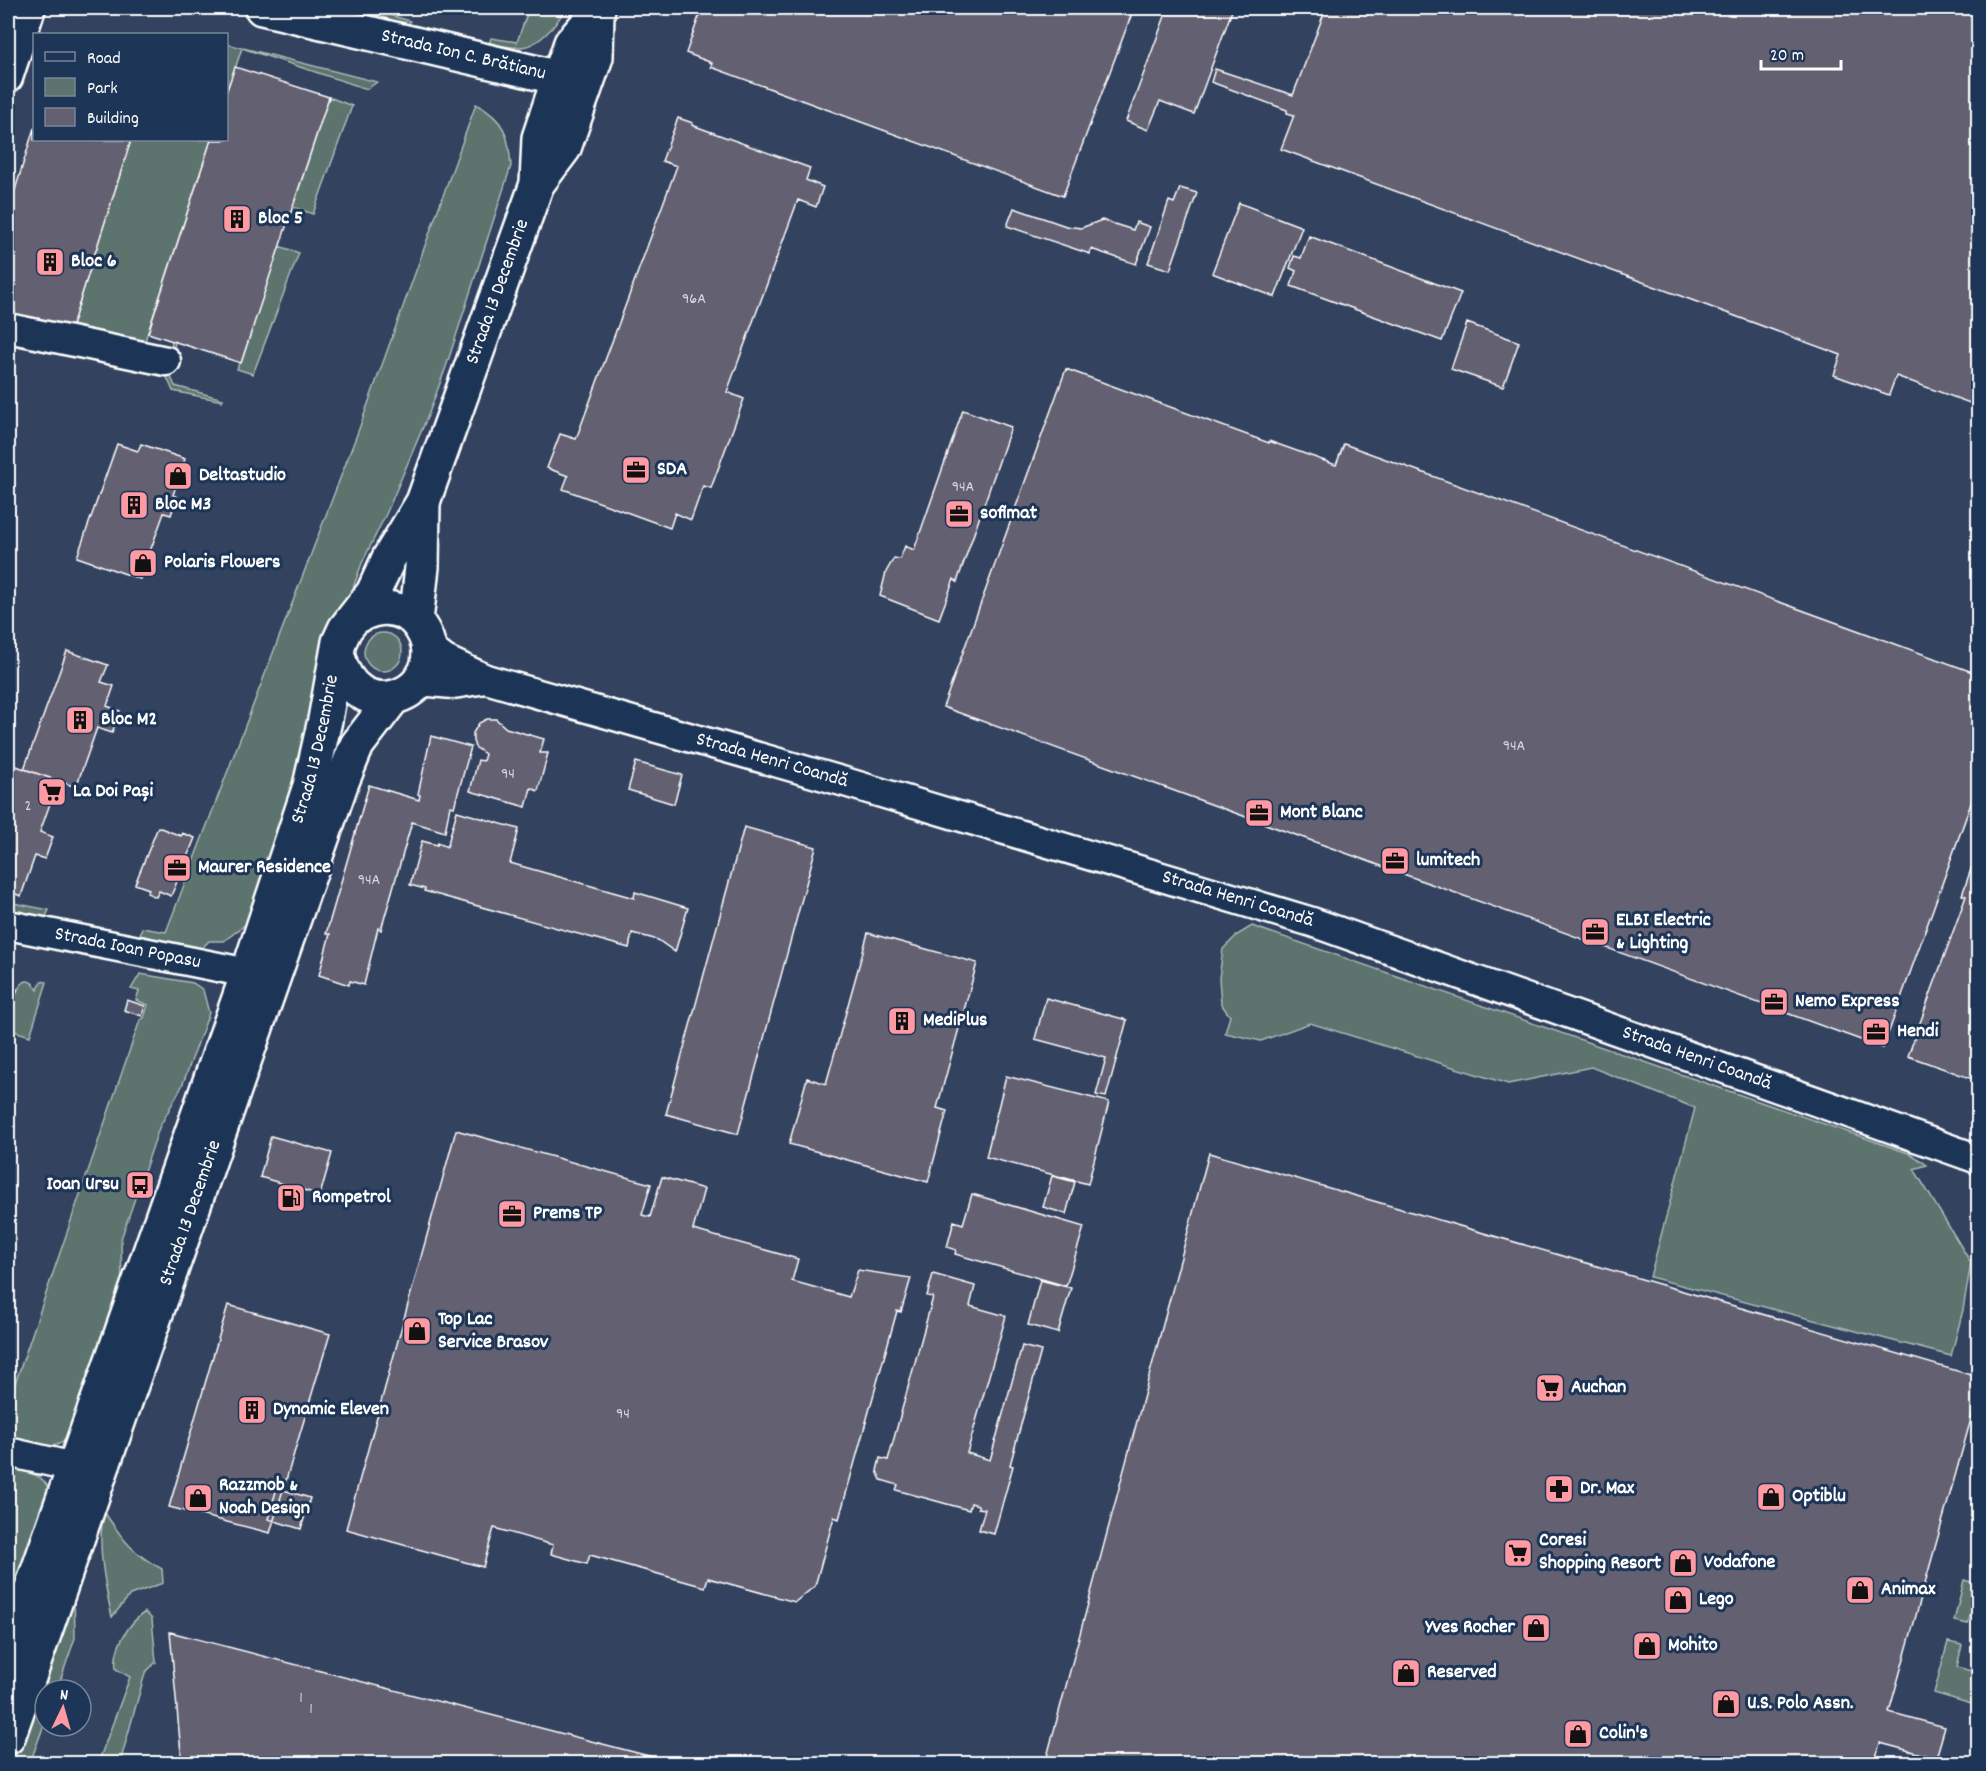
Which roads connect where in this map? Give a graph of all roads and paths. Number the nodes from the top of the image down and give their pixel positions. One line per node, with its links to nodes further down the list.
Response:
1 (30, 8): 4 (street)
2 (262, 8): 5 (main road, Strada Ion C. Brătianu)
3 (597, 10): 5 (main road, Strada 13 Decembrie); 6 (main road, Strada 13 Decembrie)
4 (8, 78)
5 (559, 78): 6 (main road, Strada 13 Decembrie)
6 (537, 184): 9 (main road, Strada 13 Decembrie)
7 (8, 328): 8 (street)
8 (166, 361)
9 (423, 502): 10 (main road, Strada 13 Decembrie); 11 (main road, Strada 13 Decembrie)
10 (354, 618): 11 (main road); 12 (main road, Strada 13 Decembrie)
11 (422, 634): 13 (street, Strada Henri Coandă); 14 (main road, Strada 13 Decembrie)
12 (338, 656): 14 (main road, Strada 13 Decembrie); 16 (main road, Strada 13 Decembrie)
13 (486, 679): 14 (street, Strada Henri Coandă); 17 (street, Strada Henri Coandă)
14 (406, 689): 21 (main road, Strada 13 Decembrie)
15 (8, 925): 16 (street, Strada Ioan Popasu)
16 (248, 973): 19 (main road, Strada 13 Decembrie)
17 (1978, 1159)
18 (8, 1452): 19 (street)
19 (74, 1467): 20 (main road, Strada 13 Decembrie)
20 (8, 1656)
21 (8, 1737)

